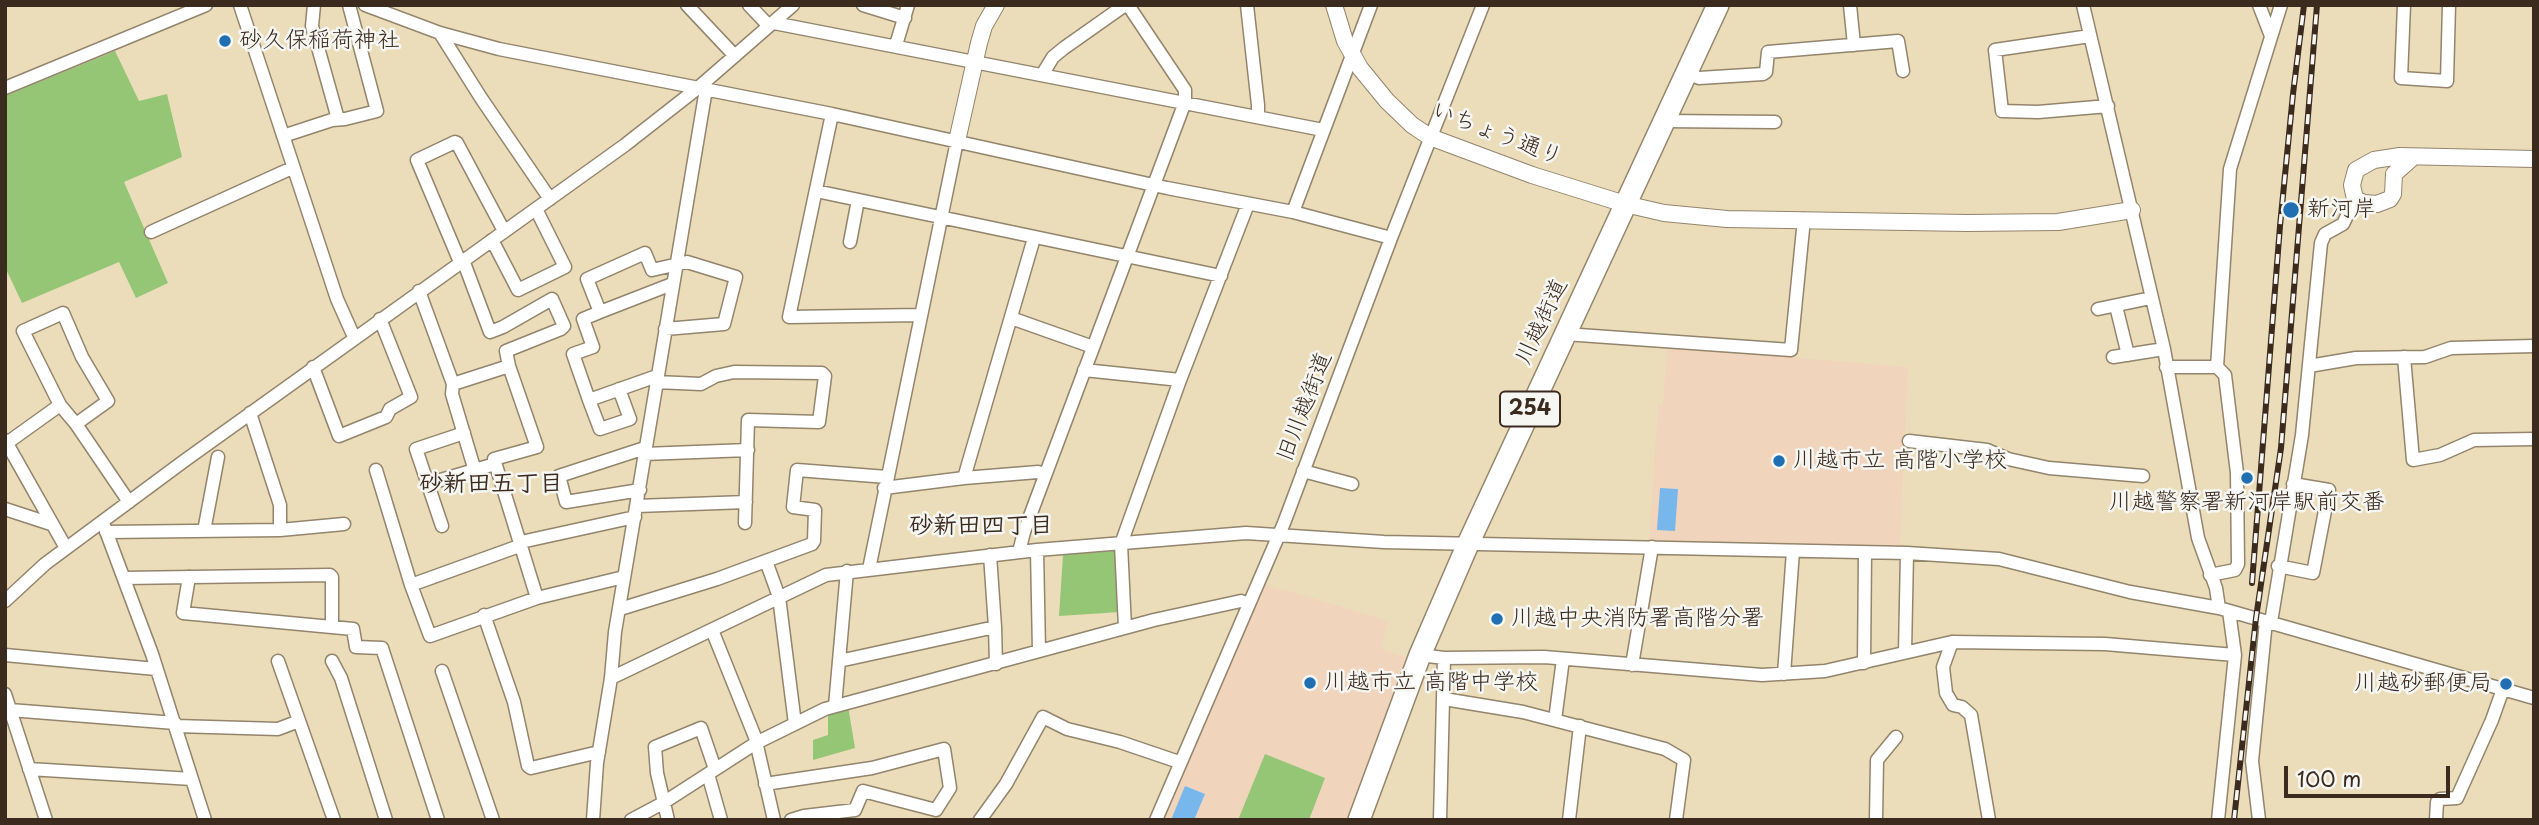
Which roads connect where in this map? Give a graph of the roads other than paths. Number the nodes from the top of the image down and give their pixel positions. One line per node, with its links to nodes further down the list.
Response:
1 (206, 5): 36 (street)
2 (240, 5): 46 (street)
3 (314, 5): 42 (street)
4 (349, 5): 42 (street)
5 (365, 5): 25 (street)
6 (687, 5): 31 (street)
7 (749, 5): 24 (street)
8 (793, 5): 24 (street)
9 (863, 5): 23 (street)
10 (996, 5): 32 (street)
11 (1127, 5): 35 (street); 38 (street)
12 (1247, 5): 41 (street)
13 (1334, 5): 30 (street, いちょう通り)
14 (1371, 5): 30 (street)
15 (1483, 5): 47 (street, 旧川越街道)
16 (1718, 5): 34 (highway, 川越街道 / 254)
17 (1850, 5): 29 (street)
18 (2082, 5): 26 (street)
19 (2259, 5): 27 (street)
20 (2281, 5): 27 (street)
21 (2404, 5): 22 (street)
22 (2449, 5)
23 (906, 12): 28 (street)
24 (771, 24): 28 (street); 31 (street)
25 (440, 33): 37 (street); 54 (street)
26 (2090, 36): 39 (street); 39 (street)
27 (2271, 36): 96 (street)
28 (896, 45): 32 (street)
29 (1854, 45): 33 (street); 34 (street)
30 (1352, 55): 45 (street); 47 (street, いちょう通り)
31 (734, 56): 37 (street)
32 (974, 63): 35 (street); 48 (street)
33 (1903, 71)
34 (1686, 73): 43 (highway, 川越街道 / 254)
35 (1042, 75): 38 (street)
36 (5, 88)
37 (703, 88): 40 (street); 54 (street); 72 (street)
38 (1185, 102): 41 (street); 52 (street)
39 (2108, 106): 60 (street)
40 (832, 114): 48 (street); 53 (street)
41 (1258, 116): 45 (street)
42 (338, 118): 46 (street)
43 (1663, 121): 44 (street); 58 (highway, 川越街道 / 254)
44 (1775, 122)
45 (1323, 130): 61 (street)
46 (283, 136): 51 (street)
47 (1430, 138): 58 (street, いちょう通り); 67 (street, 旧川越街道)
48 (957, 141): 52 (street); 62 (street)
49 (2412, 158): 50 (street); 55 (street); 55 (street)
50 (2534, 159)
51 (292, 168): 65 (street); 85 (street)
52 (1154, 185): 57 (street); 70 (street)
53 (816, 191): 56 (street); 80 (street)
54 (550, 199): 59 (street)
55 (2355, 199): 94 (street)
56 (859, 200): 62 (street); 69 (street)
57 (1248, 204): 61 (street); 73 (street)
58 (1625, 204): 63 (street, いちょう通り); 84 (highway, 川越街道 / 254)
59 (536, 209): 64 (street); 68 (street)
60 (2132, 210): 63 (street, いちょう通り); 76 (street)
61 (1293, 212): 67 (street)
62 (942, 217): 66 (street); 80 (street)
63 (1804, 219): 84 (street)
64 (504, 231): 68 (street); 71 (street)
65 (151, 232)
66 (1034, 238): 70 (street); 81 (street)
67 (1391, 238): 116 (street, 旧川越街道)
68 (492, 240): 71 (street)
69 (850, 242)
70 (1127, 256): 73 (street); 86 (street)
71 (461, 261): 75 (street); 92 (street)
72 (676, 264): 74 (street); 79 (street); 83 (street)
73 (1221, 276): 99 (street)
74 (672, 284): 79 (street); 83 (street)
75 (419, 291): 82 (street); 100 (street)
76 (2151, 298): 77 (street); 88 (street)
77 (2116, 306): 78 (street); 89 (street)
78 (2098, 309)
79 (600, 312): 102 (street)
80 (920, 315): 120 (street)
81 (1011, 318): 86 (street); 119 (street)
82 (380, 319): 85 (street); 95 (street)
83 (665, 329): 98 (street)
84 (1565, 334): 139 (highway, 川越街道 / 254)
85 (354, 337): 95 (street)
86 (1093, 346): 97 (street)
87 (2534, 346): 91 (street)
88 (2164, 349): 89 (street); 93 (street)
89 (2127, 355): 90 (street)
90 (2113, 357)
91 (2404, 357): 94 (street); 107 (street)
92 (509, 366): 100 (street); 113 (street)
93 (2166, 366): 96 (street); 152 (street)
94 (2309, 366): 123 (street)
95 (313, 367): 104 (street)
96 (2217, 367): 152 (street)
97 (1084, 370): 99 (street); 117 (street)
98 (657, 379): 101 (street); 110 (street); 111 (street)
99 (1180, 380): 138 (street)
100 (453, 384): 106 (street)
101 (619, 390): 102 (street); 102 (street)
102 (589, 400)
103 (60, 405): 105 (street); 105 (street); 109 (street)
104 (250, 412): 125 (street); 134 (street)
105 (76, 424): 125 (street)
106 (464, 433): 115 (street); 121 (street)
107 (2534, 439)
108 (1909, 441): 118 (street)
109 (6, 442): 130 (street)
110 (748, 450): 111 (street); 126 (street)
111 (645, 451): 124 (street); 124 (street)
112 (218, 457): 135 (street)
113 (495, 464): 115 (street); 137 (street)
114 (376, 470): 156 (street)
115 (475, 471): 121 (street)
116 (1303, 471): 122 (street); 136 (street, 旧川越街道)
117 (1045, 474): 119 (street); 144 (street)
118 (2143, 476)
119 (964, 478): 120 (street)
120 (885, 482): 148 (street); 150 (street)
121 (427, 484): 132 (street)
122 (1352, 484)
123 (2293, 484): 149 (street); 149 (street)
124 (640, 490): 128 (street)
125 (130, 502): 133 (street)
126 (746, 502): 128 (street); 129 (street)
127 (5, 509): 130 (street)
128 (636, 511): 137 (street); 154 (street)
129 (745, 523)
130 (51, 524): 141 (street)
131 (344, 524): 134 (street)
132 (442, 526)
133 (104, 528): 135 (street); 141 (street); 155 (street)
134 (280, 530): 135 (street)
135 (204, 531)
136 (1279, 536): 138 (street); 139 (street); 160 (street, 旧川越街道)
137 (521, 544): 156 (street); 157 (street)
138 (1121, 544): 142 (street); 167 (street)
139 (1468, 544): 140 (street); 173 (highway, 川越街道 / 254)
140 (1652, 547): 143 (street); 182 (street)
141 (66, 548): 159 (street)
142 (1037, 550): 144 (street); 170 (street)
143 (1793, 551): 145 (street); 185 (street)
144 (1020, 552): 147 (street)
145 (1866, 553): 146 (street); 180 (street)
146 (1907, 553): 162 (street); 171 (street)
147 (990, 555): 150 (street); 166 (street)
148 (766, 561): 158 (street); 161 (street)
149 (2278, 566): 164 (street)
150 (869, 569): 151 (street)
151 (848, 571): 158 (street); 179 (street)
152 (2210, 575): 162 (street)
153 (189, 577): 155 (street); 165 (street); 165 (street)
154 (624, 577): 157 (street); 161 (street)
155 (124, 578): 183 (street)
156 (411, 585): 163 (street)
157 (537, 597): 163 (street)
158 (779, 597): 168 (street); 196 (street)
159 (5, 601)
160 (1248, 604): 167 (street); 201 (street, 旧川越街道)
161 (620, 609): 186 (street)
162 (2224, 609): 164 (street); 174 (street)
163 (484, 615): 200 (street)
164 (2268, 622): 187 (street); 228 (street)
165 (332, 626): 211 (street)
166 (995, 627): 179 (street); 181 (street)
167 (1125, 628): 170 (street)
168 (712, 630): 186 (street); 199 (street)
169 (1952, 642): 171 (street); 174 (street); 226 (street)
170 (1039, 651): 181 (street)
171 (1905, 652): 180 (street)
172 (5, 655): 183 (street)
173 (1420, 655): 175 (street); 221 (highway, 川越街道 / 254)
174 (2235, 655): 227 (street)
175 (1444, 658): 176 (street); 190 (street)
176 (1563, 659): 182 (street); 193 (street)
177 (278, 661): 194 (street)
178 (332, 661): 210 (street)
179 (839, 661): 191 (street)
180 (1864, 663): 185 (street)
181 (996, 664): 191 (street)
182 (1632, 665): 185 (street)
183 (156, 669): 195 (street)
184 (442, 671): 212 (street)
185 (1784, 674)
186 (611, 678): 200 (street)
187 (2502, 689): 189 (street); 229 (street)
188 (5, 694): 192 (street)
189 (2534, 698)
190 (1444, 699): 193 (street); 222 (street)
191 (835, 706): 196 (street)
192 (10, 710): 195 (street); 202 (street)
193 (1555, 720): 197 (street)
194 (299, 721): 195 (street); 209 (street)
195 (175, 724): 204 (street)
196 (795, 724): 199 (street)
197 (1580, 726): 223 (street); 224 (street)
198 (1896, 737): 225 (street)
199 (756, 743): 203 (street); 205 (street)
200 (599, 752): 213 (street)
201 (1179, 762): 219 (street); 220 (street, 旧川越街道)
202 (29, 769): 204 (street); 207 (street)
203 (711, 772): 206 (street); 206 (street); 216 (street)
204 (192, 779): 208 (street)
205 (765, 784): 217 (street); 218 (street)
206 (663, 803): 214 (street); 215 (street)
207 (46, 820)
208 (205, 820)
209 (334, 820)
210 (386, 820)
211 (438, 820)
212 (492, 820)
213 (593, 820)
214 (631, 820)
215 (668, 820)
216 (721, 820)
217 (774, 820)
218 (791, 820)
219 (981, 820)
220 (1156, 820)
221 (1359, 820)
222 (1440, 820)
223 (1569, 820)
224 (1676, 820)
225 (1875, 820)
226 (1989, 820)
227 (2218, 820)
228 (2259, 820)
229 (2436, 820)

